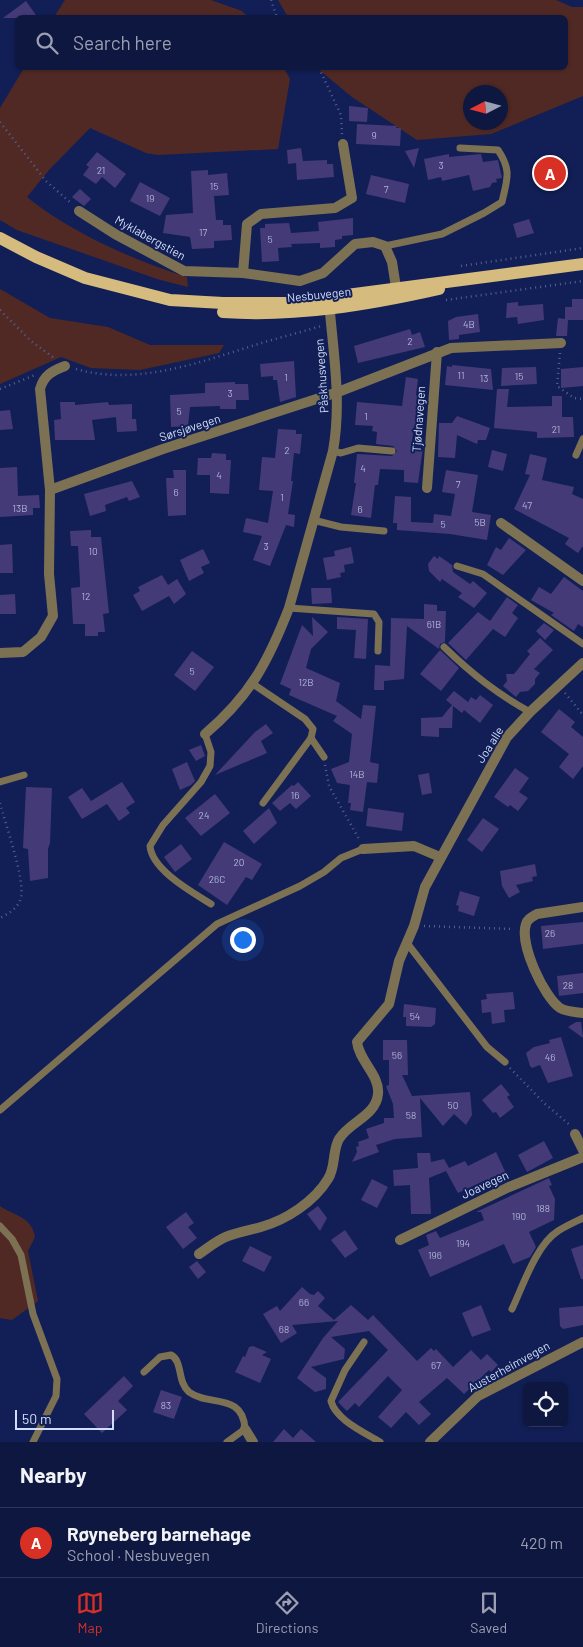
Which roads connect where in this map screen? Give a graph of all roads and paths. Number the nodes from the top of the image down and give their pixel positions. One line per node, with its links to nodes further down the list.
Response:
1 (271, 0): 2 (path)
2 (276, 15)
3 (320, 70): 5 (path)
4 (0, 122): 7 (path)
5 (343, 144): 13 (street)
6 (460, 148): 9 (lane)
7 (79, 211): 13 (street, Myklabergstien)
8 (0, 238): 18 (main road, Nesbuvegen)
9 (385, 246): 13 (street, Myklabergstien); 16 (street)
10 (583, 248): 11 (path)
11 (576, 249)
12 (583, 264): 14 (main road, Nesbuvegen)
13 (243, 273)
14 (469, 280): 16 (main road, Nesbuvegen); 18 (main road, Nesbuvegen)
15 (583, 280): 17 (path)
16 (396, 287): 18 (main road, Nesbuvegen)
17 (441, 300)
18 (329, 303): 20 (street, Påskhusvegen)
19 (0, 310): 23 (path)
20 (331, 322): 23 (path); 26 (street, Påskhusvegen)
21 (561, 343): 22 (street); 27 (path)
22 (437, 352): 26 (street); 32 (street, Tjødnavegen)
23 (65, 366): 24 (street)
24 (51, 372): 25 (path); 33 (street)
25 (0, 389)
26 (338, 392): 29 (street, Påskhusvegen); 33 (street, Sørsjøvegen)
27 (583, 398)
28 (583, 439): 31 (lane)
29 (333, 451): 30 (lane); 34 (street, Påskhusvegen)
30 (392, 451)
31 (576, 455)
32 (426, 488)
33 (50, 490): 43 (street)
34 (313, 520): 36 (lane); 39 (street, Påskhusvegen)
35 (501, 523): 38 (street)
36 (384, 531)
37 (457, 566): 40 (lane)
38 (583, 581)
39 (289, 608): 42 (lane); 45 (street, Påskhusvegen)
40 (583, 644)
41 (444, 647): 47 (lane)
42 (378, 651)
43 (0, 653)
44 (583, 663): 46 (street, Joa alle)
45 (253, 684): 49 (street, Påskhusvegen); 50 (lane)
46 (560, 686): 47 (street, Joa alle); 48 (path)
47 (530, 712): 57 (street, Joa alle)
48 (583, 715)
49 (205, 734): 58 (lane)
50 (311, 738): 51 (lane); 55 (lane)
51 (324, 757): 56 (path)
52 (24, 775): 53 (lane)
53 (0, 782)
54 (0, 803): 60 (path)
55 (263, 803)
56 (363, 849): 57 (street); 66 (lane)
57 (440, 857): 61 (street, Joa alle)
58 (211, 904)
59 (583, 907): 62 (street)
60 (0, 918)
61 (414, 926): 62 (path); 63 (street, Joa alle)
62 (525, 931): 64 (street)
63 (407, 943): 65 (lane); 73 (street, Joa alle)
64 (583, 1013)
65 (505, 1062): 67 (path)
66 (0, 1110)
67 (575, 1134): 68 (street)
68 (583, 1150)
69 (583, 1157): 72 (street, Joavegen)
70 (583, 1218): 74 (lane)
71 (0, 1226): 79 (lane)
72 (400, 1240)
73 (199, 1254)
74 (512, 1309)
75 (364, 1342): 82 (lane)
76 (583, 1342): 83 (street, Austerheimvegen)
77 (144, 1372): 78 (lane)
78 (246, 1429): 80 (lane); 81 (street)
79 (33, 1442)
80 (227, 1442)
81 (253, 1442)
82 (380, 1442)
83 (430, 1442)

